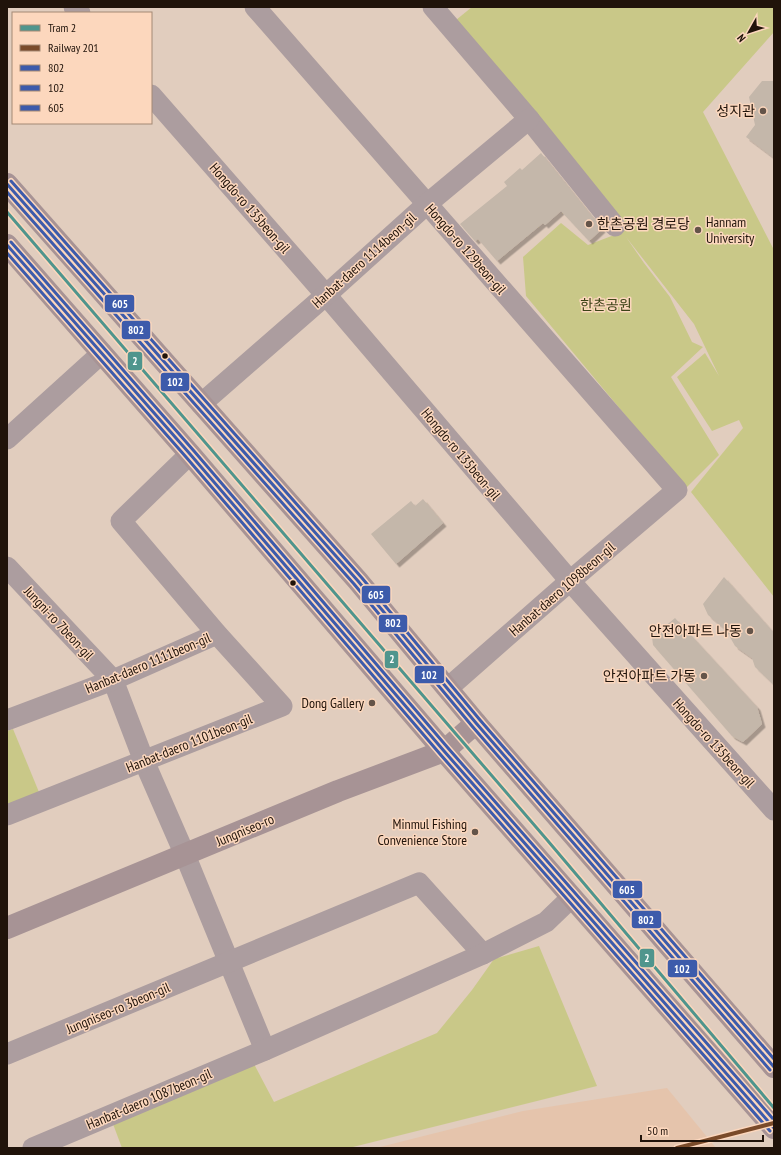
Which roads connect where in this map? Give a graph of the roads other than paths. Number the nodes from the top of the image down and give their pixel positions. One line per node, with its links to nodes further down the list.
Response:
1 (255, 7): 6 (street, Hongdo-ro 129beon-gil)
2 (433, 7): 4 (street)
3 (152, 96): 9 (street, Hongdo-ro 135beon-gil)
4 (529, 118): 6 (street, Hanbat-daero 1114beon-gil); 7 (street)
5 (7, 184): 11 (main road)
6 (427, 204): 9 (street, Hanbat-daero 1114beon-gil); 14 (street, Hongdo-ro 129beon-gil)
7 (615, 226)
8 (7, 245): 10 (main road)
9 (326, 295): 11 (street, Hanbat-daero 1114beon-gil); 16 (street, Hongdo-ro 135beon-gil)
10 (102, 353): 12 (street); 13 (main road)
11 (201, 404): 19 (main road)
12 (7, 439)
13 (190, 454): 17 (street, Hanbat-daero 1111beon-gil); 22 (main road)
14 (677, 490): 16 (street, Hanbat-daero 1098beon-gil)
15 (7, 567): 18 (street, Jungni-ro 7beon-gil)
16 (570, 581): 19 (street, Hanbat-daero 1098beon-gil); 24 (street, Hongdo-ro 135beon-gil)
17 (217, 634): 18 (street, Hanbat-daero 1111beon-gil); 23 (street, Hanbat-daero 1101beon-gil)
18 (113, 680): 20 (street, Hanbat-daero 1111beon-gil); 23 (street, Jungni-ro 7beon-gil)
19 (448, 688): 21 (main road)
20 (7, 720)
21 (476, 723): 22 (main road, Jungniseo-ro); 33 (main road)
22 (444, 751): 26 (main road, Jungniseo-ro); 27 (main road)
23 (144, 761): 25 (street, Hanbat-daero 1101beon-gil); 26 (street, Jungni-ro 7beon-gil)
24 (774, 810)
25 (7, 815)
26 (185, 855): 28 (main road, Jungniseo-ro); 30 (street)
27 (572, 897): 29 (street, Hanbat-daero 1087beon-gil); 34 (main road)
28 (7, 928)
29 (483, 954): 30 (street, Jungniseo-ro 3beon-gil); 31 (street, Hanbat-daero 1087beon-gil)
30 (230, 962): 31 (street); 32 (street, Jungniseo-ro 3beon-gil)
31 (265, 1050): 35 (street, Hanbat-daero 1087beon-gil)
32 (7, 1054)
33 (774, 1067)
34 (774, 1128)
35 (32, 1148)

